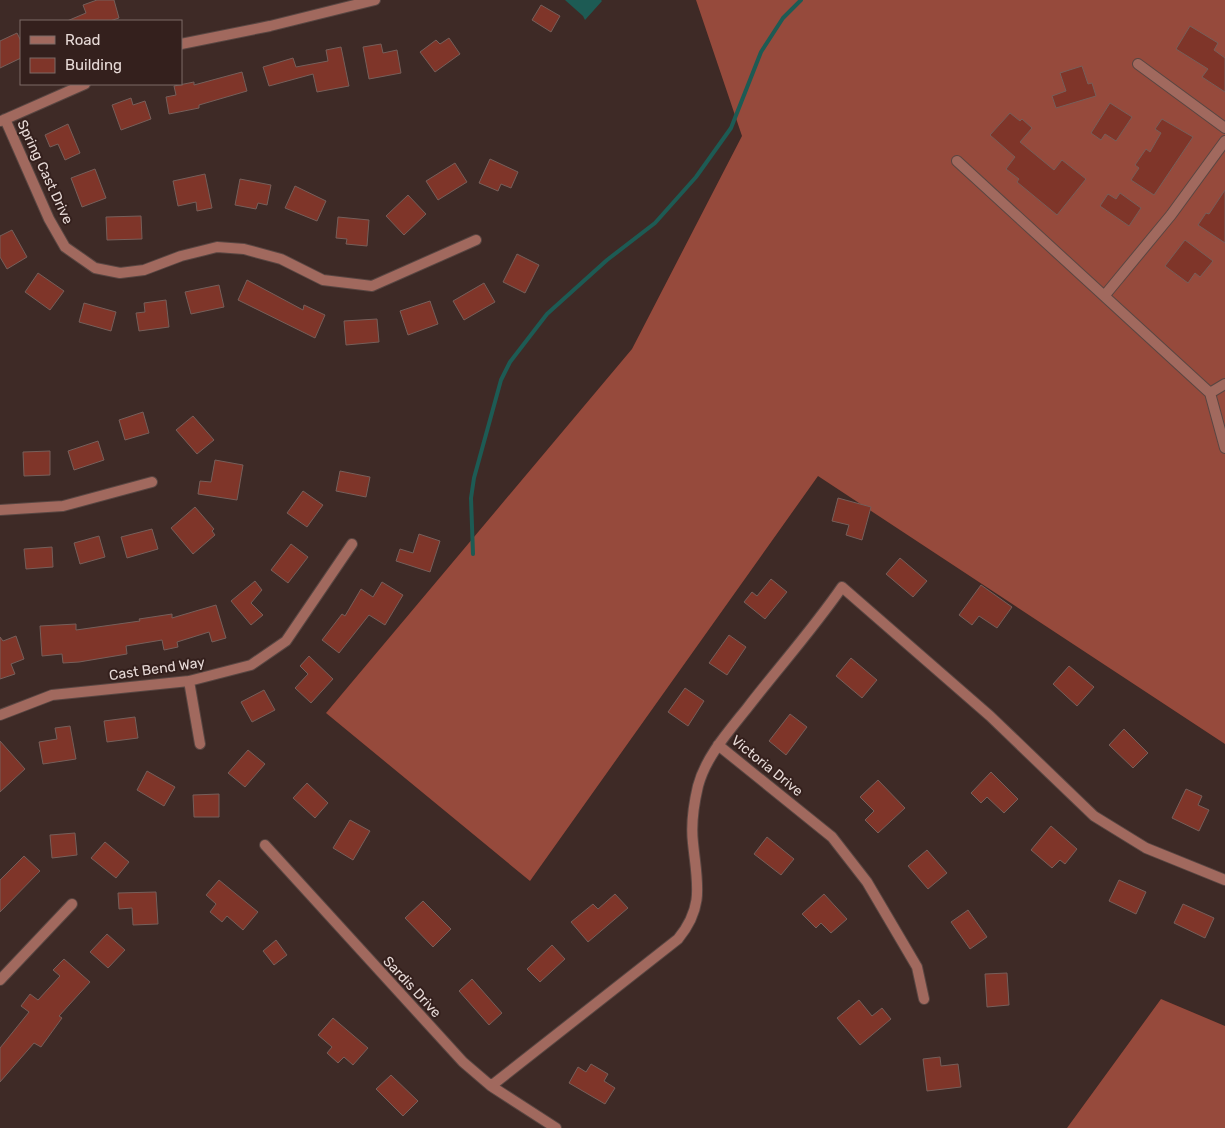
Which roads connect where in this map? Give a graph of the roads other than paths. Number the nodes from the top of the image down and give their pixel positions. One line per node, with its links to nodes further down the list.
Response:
1 (375, 0): 2 (street)
2 (182, 44)
3 (1138, 64): 6 (street)
4 (83, 85): 5 (street)
5 (3, 120): 9 (street, Spring Cast Drive)
6 (1225, 128)
7 (1225, 141): 10 (street)
8 (957, 161): 10 (street)
9 (476, 240)
10 (1105, 294): 12 (street)
11 (1225, 384): 12 (street)
12 (1210, 393): 13 (street)
13 (1225, 448)
14 (152, 482): 15 (street)
15 (0, 510)
16 (352, 544): 17 (street, Cast Bend Way)
17 (189, 681): 18 (street, Cast Bend Way); 19 (street)
18 (0, 715)
19 (200, 744)
20 (718, 745): 22 (street); 25 (street, Victoria Drive); 26 (street, Victoria Drive)
21 (265, 846): 26 (street, Sardis Drive)
22 (1225, 880)
23 (72, 904): 24 (street)
24 (0, 980)
25 (924, 999)
26 (491, 1086): 27 (street, Sardis Drive)
27 (556, 1128)

